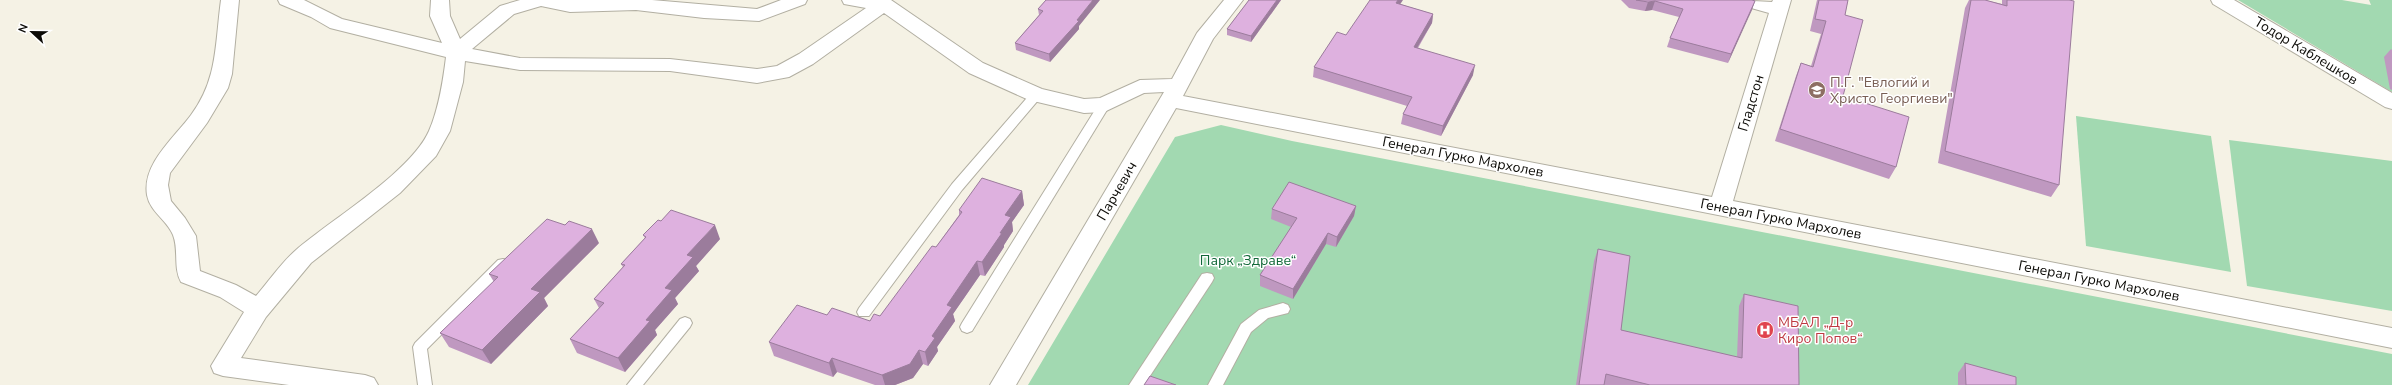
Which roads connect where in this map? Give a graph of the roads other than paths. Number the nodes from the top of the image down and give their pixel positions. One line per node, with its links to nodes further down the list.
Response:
1 (230, 0): 21 (street)
2 (287, 0): 12 (street)
3 (440, 0): 12 (street)
4 (540, 0): 5 (street); 12 (street)
5 (798, 0)
6 (851, 0): 10 (street)
7 (1234, 0): 13 (street, Парчевич)
8 (1744, 0): 11 (street)
9 (2220, 0): 15 (street, Тодор Каблешков)
10 (883, 2): 12 (street); 14 (street)
11 (1780, 5): 17 (street, Гладстон)
12 (456, 53): 21 (street)
13 (1174, 93): 16 (street, Генерал Гурко Мархолев); 17 (street, Генерал Гурко Мархолев); 29 (street, Парчевич)
14 (1036, 95): 16 (street); 22 (lane)
15 (2392, 102)
16 (1104, 105): 24 (lane)
17 (1720, 207): 25 (street, Генерал Гурко Мархолев)
18 (514, 254): 27 (lane)
19 (1207, 278): 30 (lane)
20 (1283, 309): 31 (lane)
21 (258, 310): 26 (street)
22 (864, 312)
23 (685, 323): 28 (lane)
24 (967, 327)
25 (2392, 338)
26 (365, 385)
27 (425, 385)
28 (634, 385)
29 (1003, 385)
30 (1136, 385)
31 (1215, 385)

